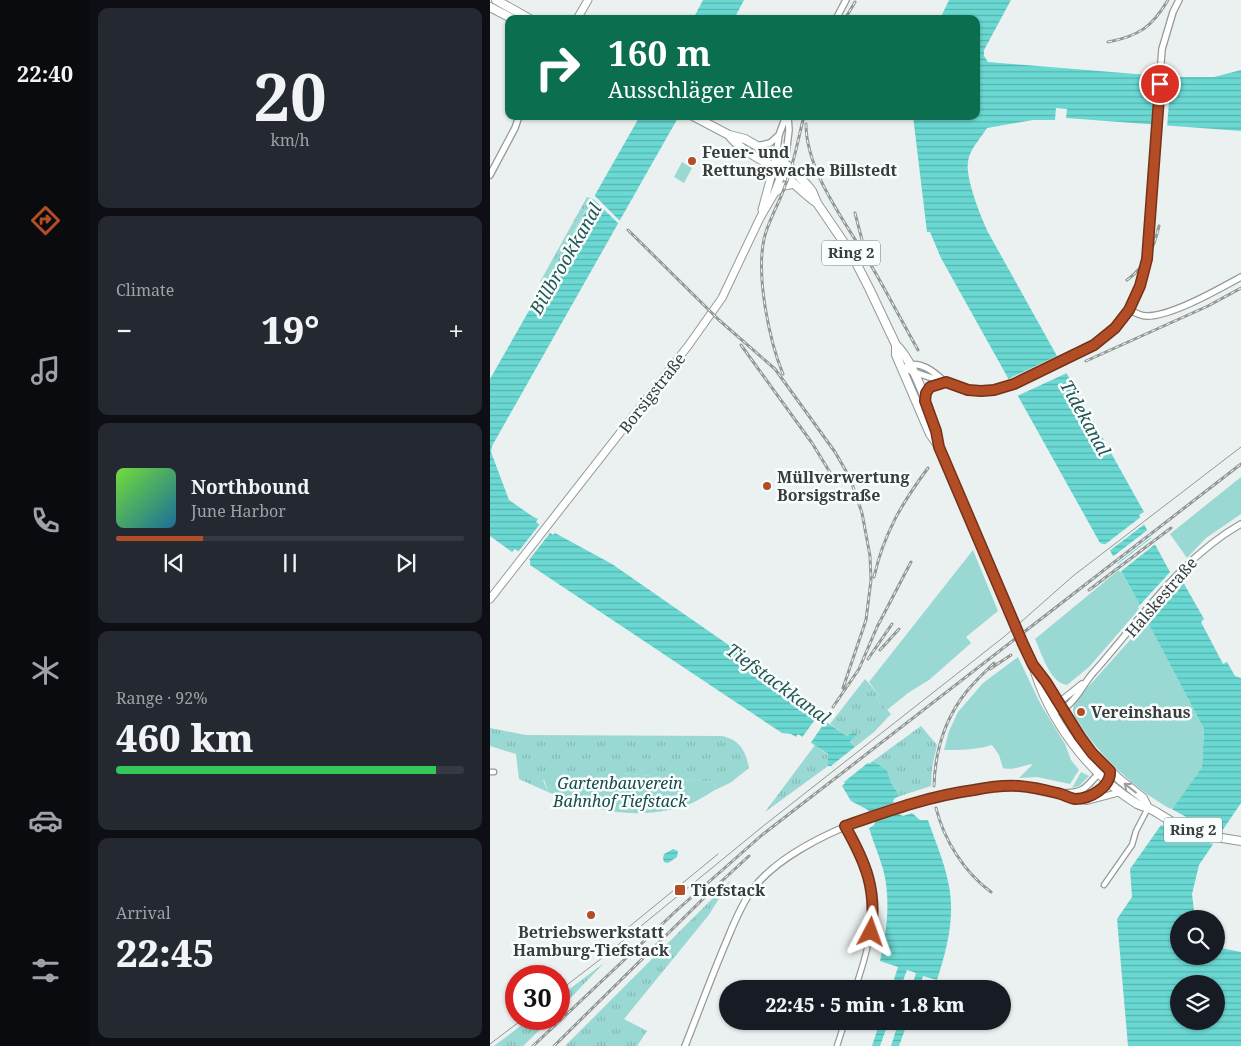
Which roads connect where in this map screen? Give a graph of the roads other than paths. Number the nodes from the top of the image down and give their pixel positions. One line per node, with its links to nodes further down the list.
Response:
1 (496, 0): 7 (main road)
2 (588, 0): 8 (main road)
3 (846, 0): 9 (street)
4 (1179, 0): 27 (street)
5 (490, 6): 6 (main road)
6 (505, 15)
7 (522, 15)
8 (579, 15)
9 (838, 15)
10 (518, 120): 21 (street)
11 (701, 120): 14 (main road, Ring 2)
12 (785, 120): 15 (street)
13 (788, 120): 18 (street)
14 (729, 134): 16 (main road, Ring 2); 19 (main road, Ring 2)
15 (779, 135): 16 (street); 17 (street)
16 (757, 146): 17 (main road, Ring 2)
17 (776, 158): 18 (main road, Ring 2); 19 (main road, Borsigstraße)
18 (785, 164): 20 (main road, Borsigstraße); 24 (main road, Ring 2)
19 (774, 168): 20 (main road, Ring 2); 25 (main road, Borsigstraße)
20 (782, 173): 22 (main road, Ring 2); 23 (main road, Borsigstraße)
21 (490, 175)
22 (795, 184): 23 (main road); 24 (main road, Ring 2)
23 (774, 194): 25 (main road, Borsigstraße)
24 (817, 203): 28 (main road, Ring 2)
25 (760, 218): 35 (main road, Borsigstraße)
26 (1241, 277): 27 (street)
27 (1129, 310): 31 (street)
28 (896, 345): 29 (main road, Ring 2); 30 (main road, Ring 2)
29 (902, 368): 30 (street); 33 (main road, Ring 2)
30 (911, 368): 31 (street); 32 (main road, Ring 2)
31 (946, 382): 32 (street)
32 (925, 401): 33 (main road, Ring 2)
33 (939, 447): 36 (main road, Ring 2)
34 (1241, 524): 37 (street, Halskestraße)
35 (490, 599)
36 (1033, 665): 37 (main road, Ring 2); 38 (main road, Ring 2)
37 (1061, 706): 38 (street); 39 (main road, Ring 2)
38 (1052, 711): 40 (main road, Ring 2)
39 (1110, 771): 40 (street); 41 (street); 45 (main road, Ring 2, one-way to 39)
40 (1100, 773): 41 (main road, Ring 2); 43 (street)
41 (1108, 782): 42 (main road, Ring 2); 44 (street)
42 (1121, 792): 44 (street); 45 (main road, Ring 2)
43 (1058, 793): 44 (street); 46 (street)
44 (1075, 799)
45 (1148, 808): 47 (main road, Ring 2); 48 (street)
46 (845, 826): 49 (street); 51 (street)
47 (1237, 840)
48 (1104, 886)
49 (858, 980)
50 (841, 1030): 52 (street)
51 (685, 1046)
52 (837, 1046)

